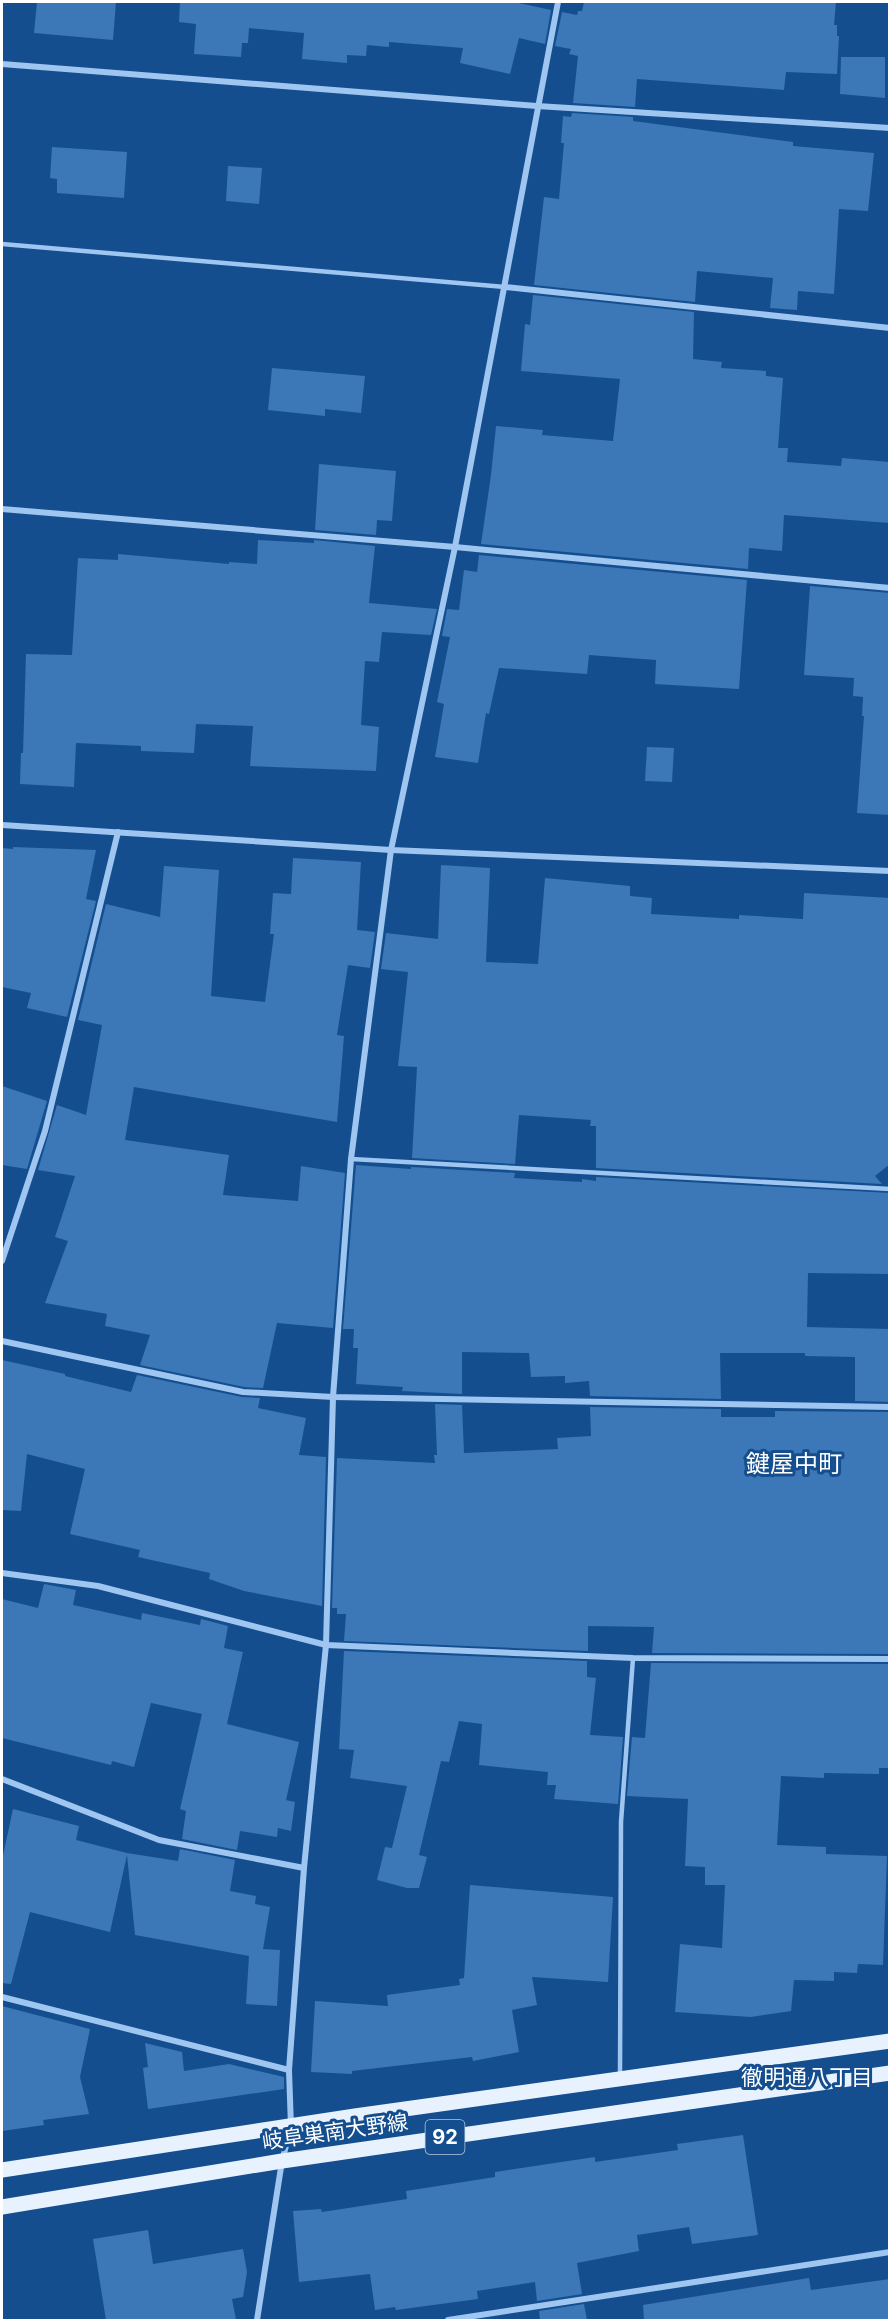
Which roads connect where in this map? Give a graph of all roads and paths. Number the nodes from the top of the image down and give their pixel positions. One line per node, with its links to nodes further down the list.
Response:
1 (558, 2): 3 (street)
2 (2, 64): 3 (street)
3 (537, 106): 4 (street); 6 (street)
4 (890, 128)
5 (2, 244): 6 (lane)
6 (504, 288): 7 (street); 9 (street)
7 (890, 328)
8 (2, 509): 9 (street)
9 (455, 547): 10 (street); 13 (street)
10 (890, 588)
11 (2, 825): 12 (street)
12 (118, 832): 13 (street); 17 (street)
13 (391, 850): 14 (street); 15 (street)
14 (890, 871)
15 (351, 1159): 16 (lane); 19 (street)
16 (890, 1189)
17 (2, 1261)
18 (2, 1341): 19 (street)
19 (333, 1397): 20 (street); 22 (street)
20 (890, 1407)
21 (2, 1573): 22 (street)
22 (326, 1645): 23 (street); 26 (street)
23 (633, 1658): 24 (street); 31 (lane)
24 (890, 1659)
25 (2, 1779): 26 (street)
26 (304, 1868): 29 (street)
27 (2, 1997): 29 (street)
28 (890, 2041): 31 (main road, 岐阜巣南大野線 / 92)
29 (290, 2070): 32 (street)
30 (890, 2073): 33 (main road, 岐阜巣南大野線 / 92)
31 (620, 2078): 32 (main road, 岐阜巣南大野線 / 92)
32 (291, 2127): 33 (street); 34 (main road, 岐阜巣南大野線 / 92)
33 (282, 2161): 35 (main road, 岐阜巣南大野線 / 92); 37 (street)
34 (2, 2170)
35 (2, 2207)
36 (890, 2252): 38 (street)
37 (257, 2320)
38 (448, 2320)

